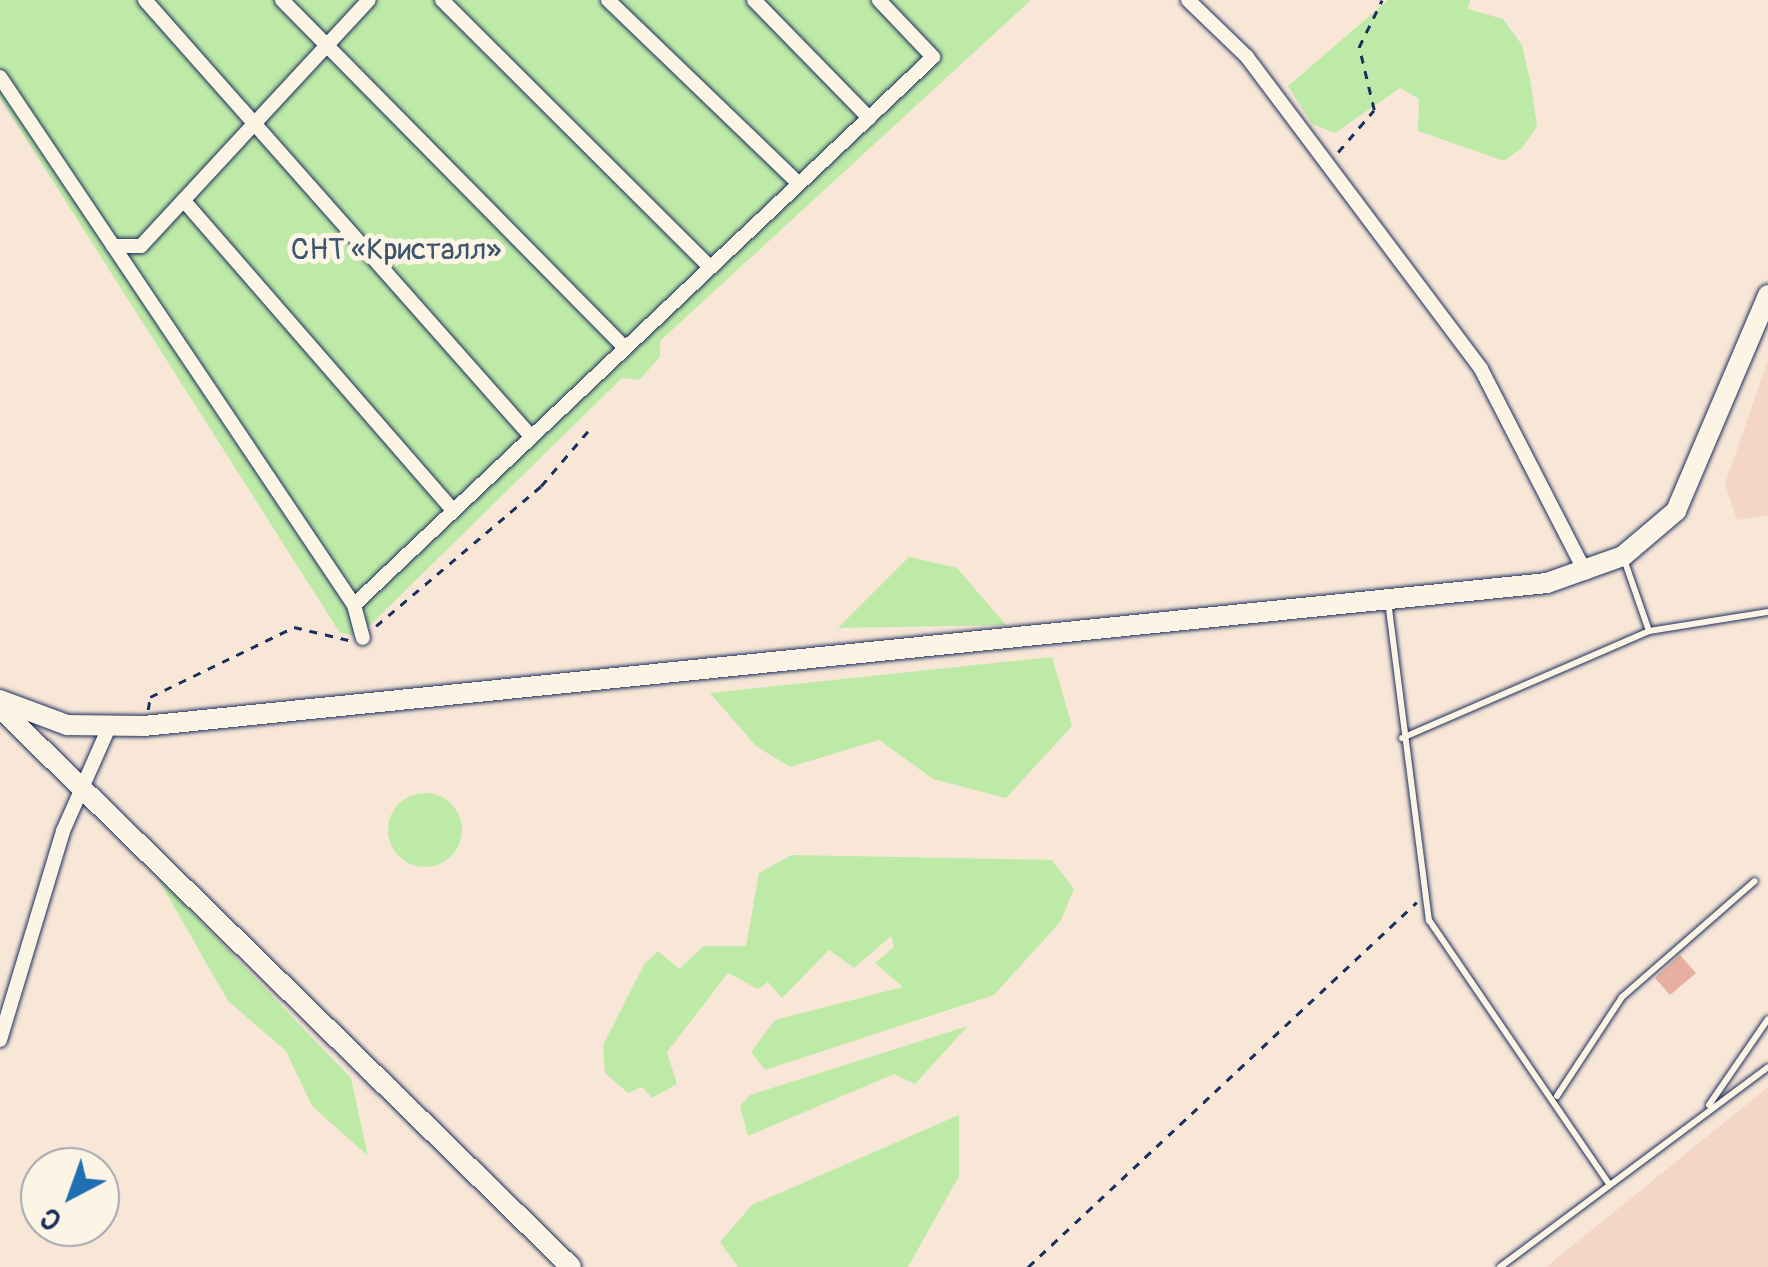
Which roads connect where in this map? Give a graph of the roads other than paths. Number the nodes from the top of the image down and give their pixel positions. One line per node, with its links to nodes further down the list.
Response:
1 (145, 0): 12 (street)
2 (282, 0): 9 (street)
3 (370, 0): 9 (street)
4 (442, 0): 16 (street)
5 (608, 0): 13 (street)
6 (754, 0): 11 (street)
7 (879, 0): 11 (street)
8 (1188, 0): 22 (street)
9 (327, 44): 12 (street); 18 (street)
10 (0, 77): 15 (street)
11 (869, 118): 13 (street)
12 (256, 123): 14 (street); 19 (street)
13 (798, 182): 16 (street)
14 (185, 202): 15 (street); 20 (street)
15 (112, 246): 24 (street)
16 (708, 264): 18 (street)
17 (1768, 294): 21 (main road)
18 (622, 345): 19 (street)
19 (528, 433): 20 (street)
20 (452, 508): 24 (street)
21 (1622, 556): 22 (main road); 26 (lane)
22 (1586, 574): 23 (main road)
23 (1388, 600): 30 (main road); 31 (lane)
24 (354, 605): 27 (street)
25 (1768, 612): 26 (lane)
26 (1649, 631): 31 (lane)
27 (363, 638)
28 (0, 700): 30 (main road)
29 (0, 708): 32 (main road)
30 (110, 728): 32 (street)
31 (1402, 738): 37 (lane)
32 (82, 784): 35 (street); 40 (main road)
33 (1755, 881): 37 (lane)
34 (1768, 1020): 38 (lane)
35 (0, 1040)
36 (1768, 1068): 38 (lane)
37 (1556, 1096): 39 (lane)
38 (1705, 1110): 39 (lane)
39 (1609, 1184): 41 (lane)
40 (571, 1267)
41 (1500, 1267)

